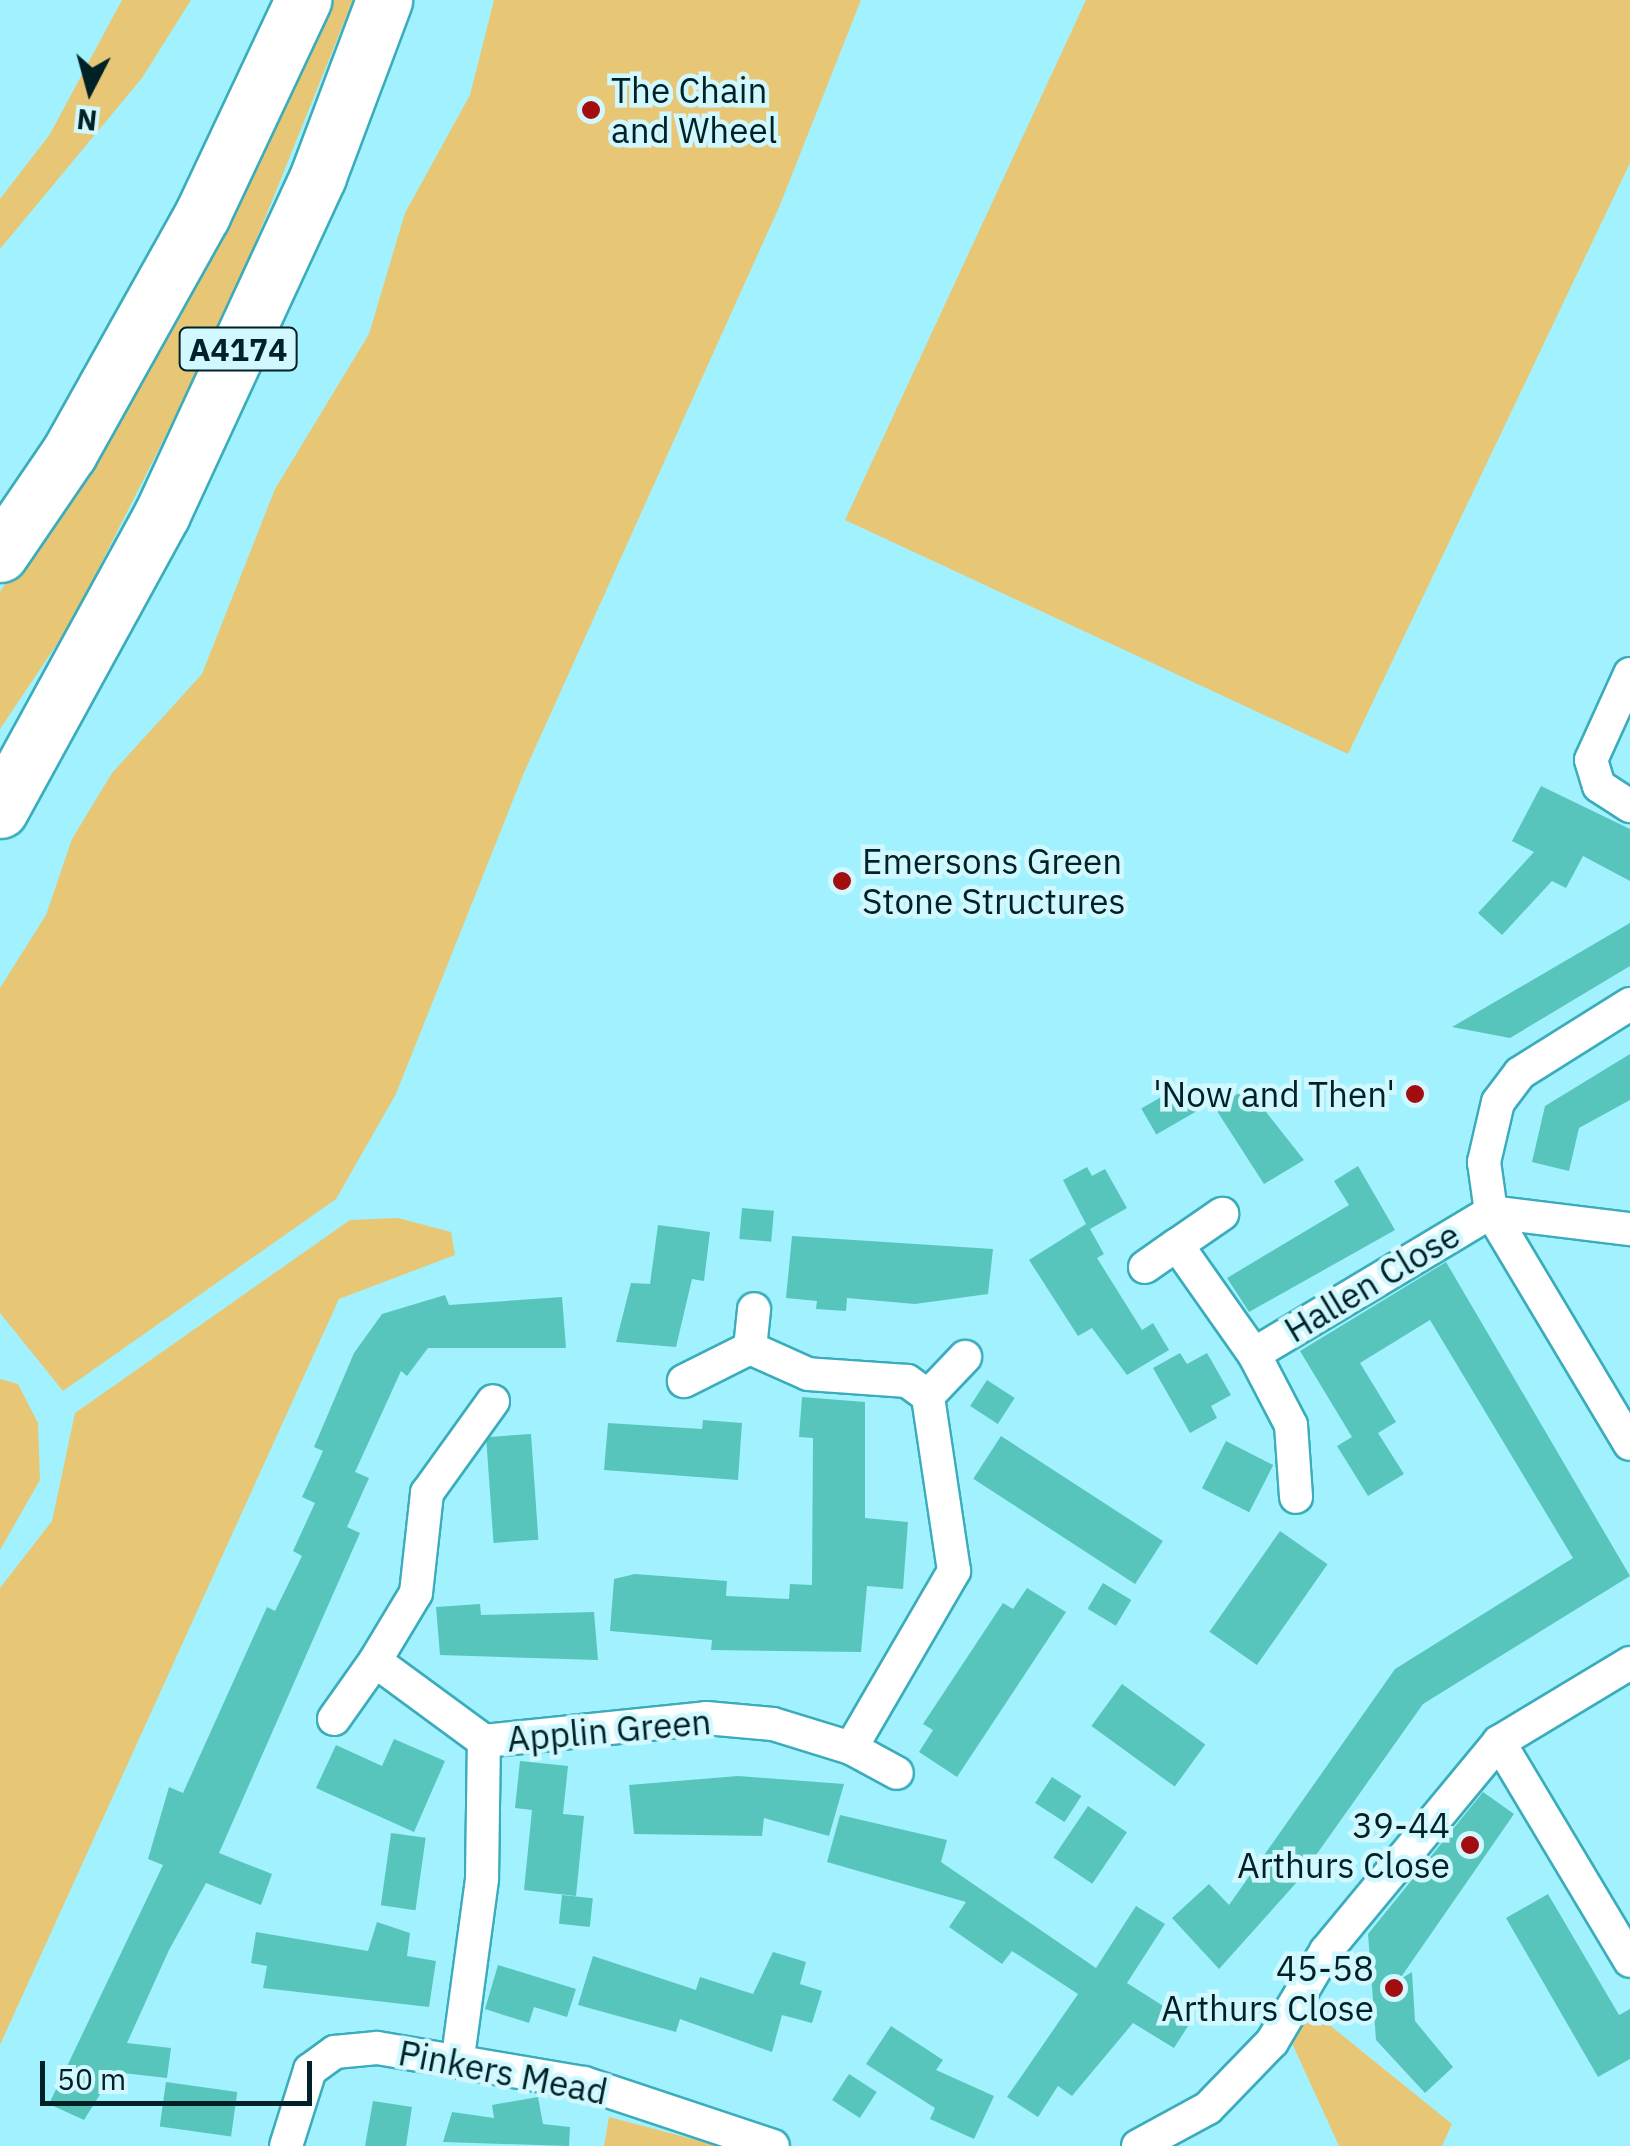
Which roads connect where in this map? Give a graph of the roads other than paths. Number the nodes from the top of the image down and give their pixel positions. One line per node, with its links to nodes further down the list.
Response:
1 (303, 0): 3 (highway, A4174)
2 (384, 0): 5 (highway, A4174)
3 (0, 554)
4 (1630, 674): 7 (street)
5 (68, 686): 6 (highway, A4174); 8 (highway)
6 (0, 768)
7 (1630, 806)
8 (0, 810)
9 (1630, 1004): 10 (street)
10 (1491, 1212): 12 (street); 17 (street, Hallen Close); 22 (street)
11 (1222, 1214): 13 (street)
12 (1630, 1229)
13 (1177, 1245): 14 (street); 17 (street, Hallen Close)
14 (1145, 1267)
15 (754, 1309): 16 (street)
16 (750, 1348): 19 (street); 20 (street)
17 (1254, 1354): 23 (street, Hallen Close)
18 (964, 1357): 20 (street)
19 (684, 1380)
20 (928, 1396): 29 (street)
21 (493, 1401): 24 (street)
22 (1630, 1444)
23 (1296, 1497)
24 (375, 1661): 26 (street); 27 (street, Applin Green)
25 (1630, 1663): 28 (street)
26 (334, 1719)
27 (484, 1741): 29 (street, Applin Green); 32 (street, Applin Green)
28 (1499, 1742): 31 (street); 35 (street)
29 (851, 1748): 30 (street, Applin Green)
30 (897, 1773)
31 (1630, 1961)
32 (458, 2057): 33 (street, Pinkers Mead); 34 (street, Pinkers Mead)
33 (286, 2146)
34 (773, 2146)
35 (1138, 2146)

